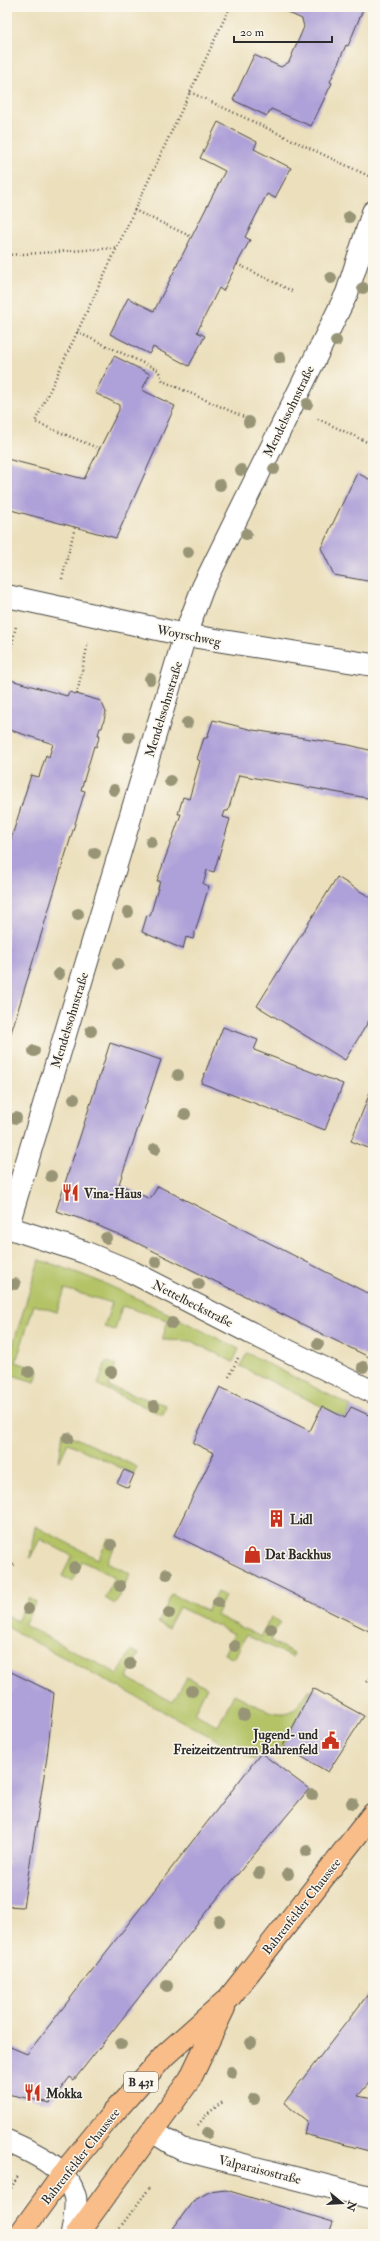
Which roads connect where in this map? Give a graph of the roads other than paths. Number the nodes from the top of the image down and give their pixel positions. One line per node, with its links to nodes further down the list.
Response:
1 (373, 212): 2 (street, Mendelssohnstraße)
2 (366, 258): 4 (street, Mendelssohnstraße)
3 (7, 596): 4 (street, Woyrschweg)
4 (185, 635): 5 (street, Woyrschweg); 6 (street, Mendelssohnstraße)
5 (373, 665)
6 (7, 1227): 7 (street, Nettelbeckstraße)
7 (373, 1392)
8 (373, 1814): 9 (main road, Bahrenfelder Chaussee / B 431)
9 (229, 1998): 10 (main road, Bahrenfelder Chaussee / B 431); 12 (main road, Bahrenfelder Chaussee / B 431)
10 (152, 2131): 13 (street, Valparaisostraße); 16 (main road, Bahrenfelder Chaussee / B 431)
11 (7, 2141): 12 (street)
12 (63, 2175): 14 (main road, Bahrenfelder Chaussee / B 431); 15 (street)
13 (373, 2198)
14 (20, 2234)
15 (72, 2234)
16 (77, 2234)

